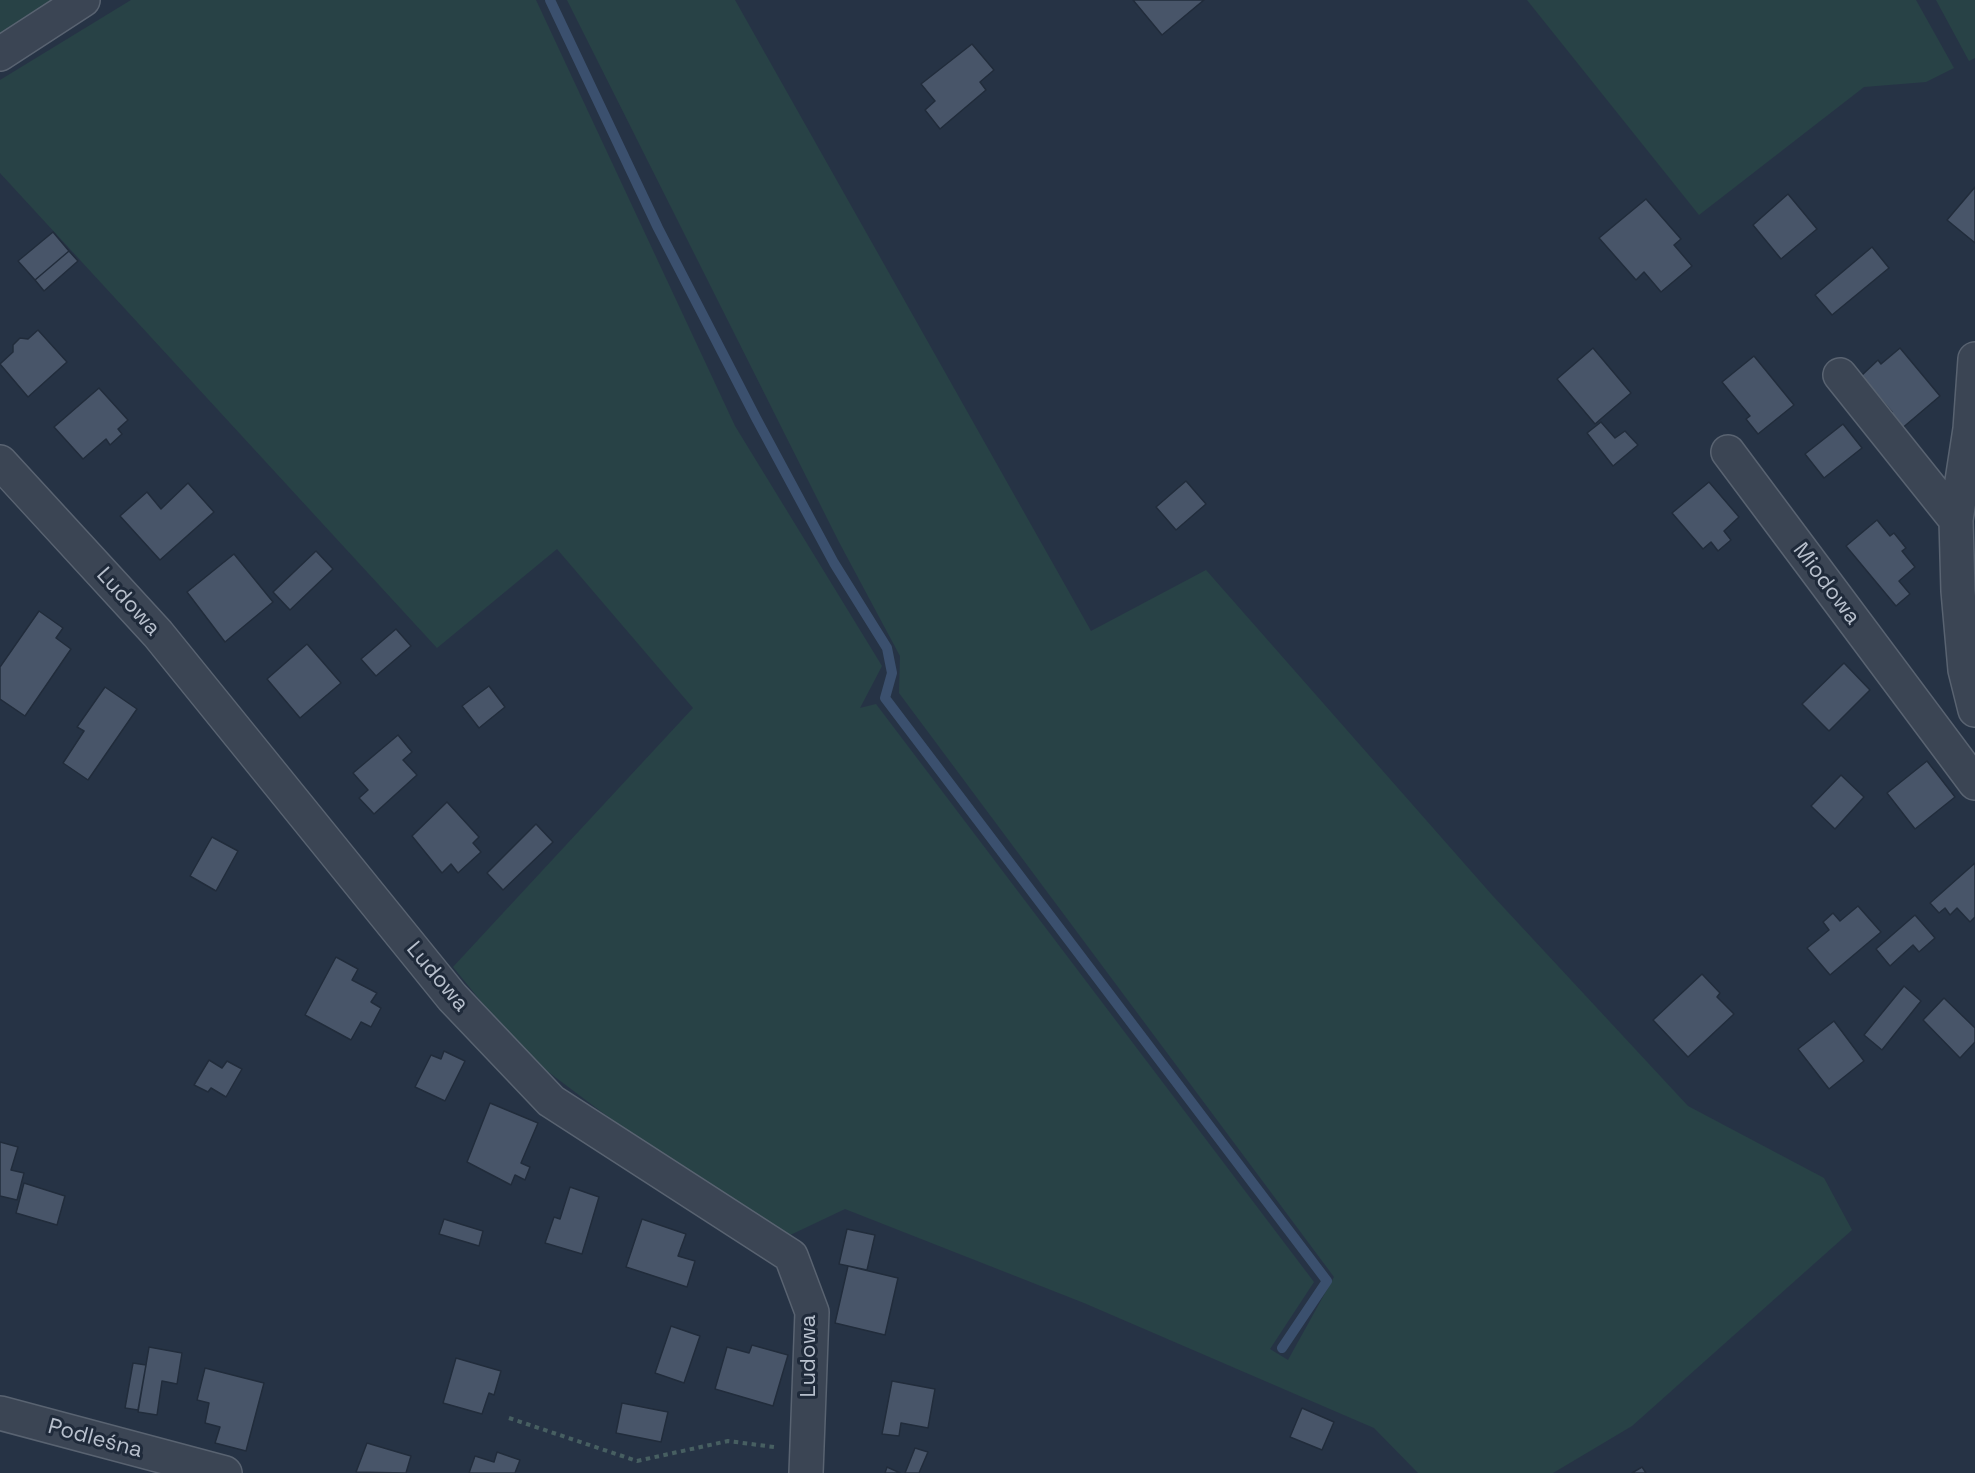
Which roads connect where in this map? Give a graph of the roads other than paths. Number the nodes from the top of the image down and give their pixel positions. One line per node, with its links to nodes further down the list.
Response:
1 (83, 0): 2 (street)
2 (0, 54)
3 (1975, 359): 7 (street)
4 (1840, 375): 7 (street)
5 (1728, 452): 9 (street, Miodowa)
6 (0, 462): 12 (street, Ludowa)
7 (1956, 520): 8 (street)
8 (1975, 708): 9 (street)
9 (1924, 716): 10 (street, Miodowa)
10 (1975, 783)
11 (0, 1413): 13 (street, Podleśna)
12 (807, 1462)
13 (225, 1473)

